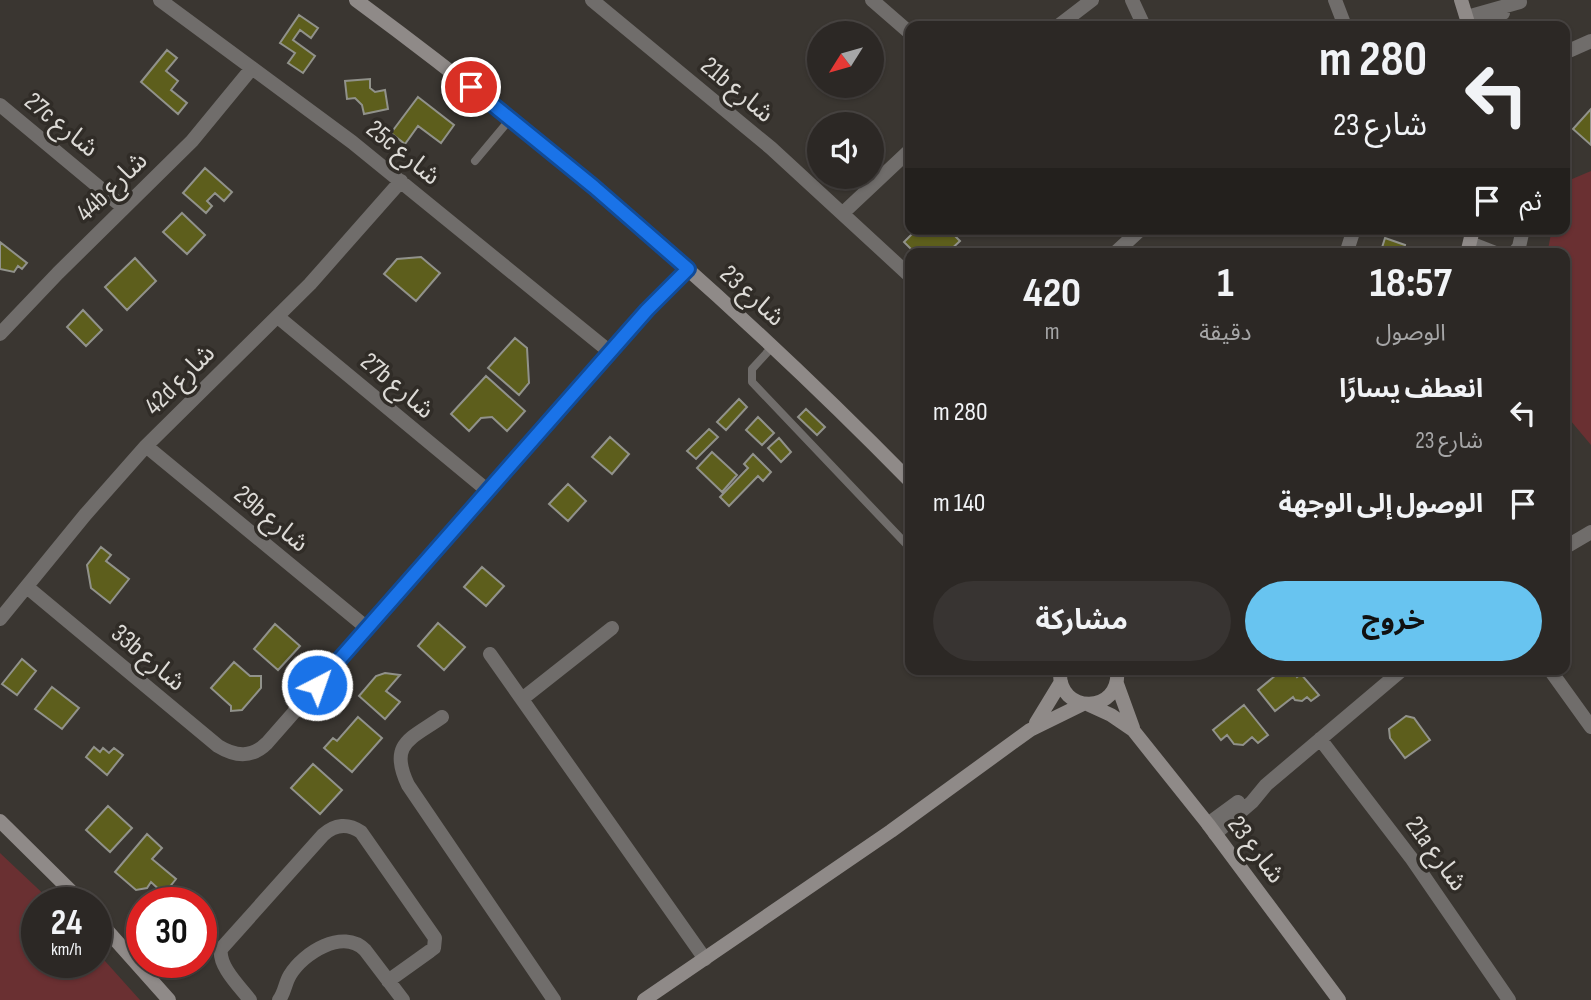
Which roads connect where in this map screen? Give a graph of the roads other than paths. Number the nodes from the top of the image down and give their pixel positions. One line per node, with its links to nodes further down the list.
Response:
1 (160, 0): 18 (street, 25c شارع)
2 (356, 0): 20 (street, شارع 23)
3 (592, 0): 25 (street, 21b شارع)
4 (872, 0): 15 (street)
5 (1092, 0): 10 (street)
6 (1132, 0): 11 (street)
7 (1335, 0): 12 (street)
8 (1461, 0): 13 (street)
9 (1523, 1): 14 (street)
10 (1065, 21)
11 (1142, 21)
12 (1343, 21)
13 (1470, 21)
14 (1476, 21)
15 (905, 29)
16 (1591, 41): 17 (street)
17 (1570, 50)
18 (252, 68): 23 (street, 25c شارع); 24 (street, 44b شارع)
19 (0, 105): 24 (street, 27c شارع)
20 (511, 118): 22 (lane); 28 (street, شارع 23)
21 (905, 155): 25 (street)
22 (475, 161)
23 (401, 181): 30 (street, 42d شارع); 33 (street, 25c شارع)
24 (124, 208): 31 (street, 44b شارع)
25 (843, 213): 29 (street, 21b شارع)
26 (1135, 235): 27 (street)
27 (1120, 248)
28 (684, 265): 32 (street, شارع 23); 33 (street)
29 (905, 271)
30 (278, 317): 34 (street, 42d شارع); 36 (street, 27b شارع)
31 (0, 334)
32 (773, 345): 35 (street, شارع 23); 38 (lane)
33 (610, 352): 36 (street)
34 (146, 446): 40 (street, 42d شارع); 42 (street, 29b شارع)
35 (905, 476)
36 (488, 491): 42 (street)
37 (1591, 532): 39 (street)
38 (905, 543)
39 (1570, 544)
40 (27, 587): 41 (street, 42d شارع); 42 (street, 33b شارع)
41 (0, 619)
42 (367, 628)
43 (612, 628): 50 (street)
44 (490, 654): 50 (street)
45 (1060, 675): 51 (street, شارع 23)
46 (1060, 675): 54 (street)
47 (1396, 675): 56 (street)
48 (1554, 675): 53 (street)
49 (1117, 677): 51 (street); 55 (street, شارع 23)
50 (522, 699): 61 (street)
51 (1085, 704): 54 (street); 55 (street, شارع 23)
52 (442, 717): 67 (street)
53 (1591, 727)
54 (1030, 730): 61 (street)
55 (1133, 730): 58 (street, شارع 23)
56 (1320, 739): 58 (street); 70 (street, 21a شارع)
57 (0, 821): 59 (street)
58 (1211, 829): 69 (street, شارع 23)
59 (67, 887)
60 (112, 936): 63 (street)
61 (705, 959): 68 (street)
62 (388, 981): 64 (street); 65 (street); 66 (street)
63 (169, 1000)
64 (250, 1000)
65 (279, 1000)
66 (402, 1000)
67 (554, 1000)
68 (644, 1000)
69 (1339, 1000)
70 (1509, 1000)

